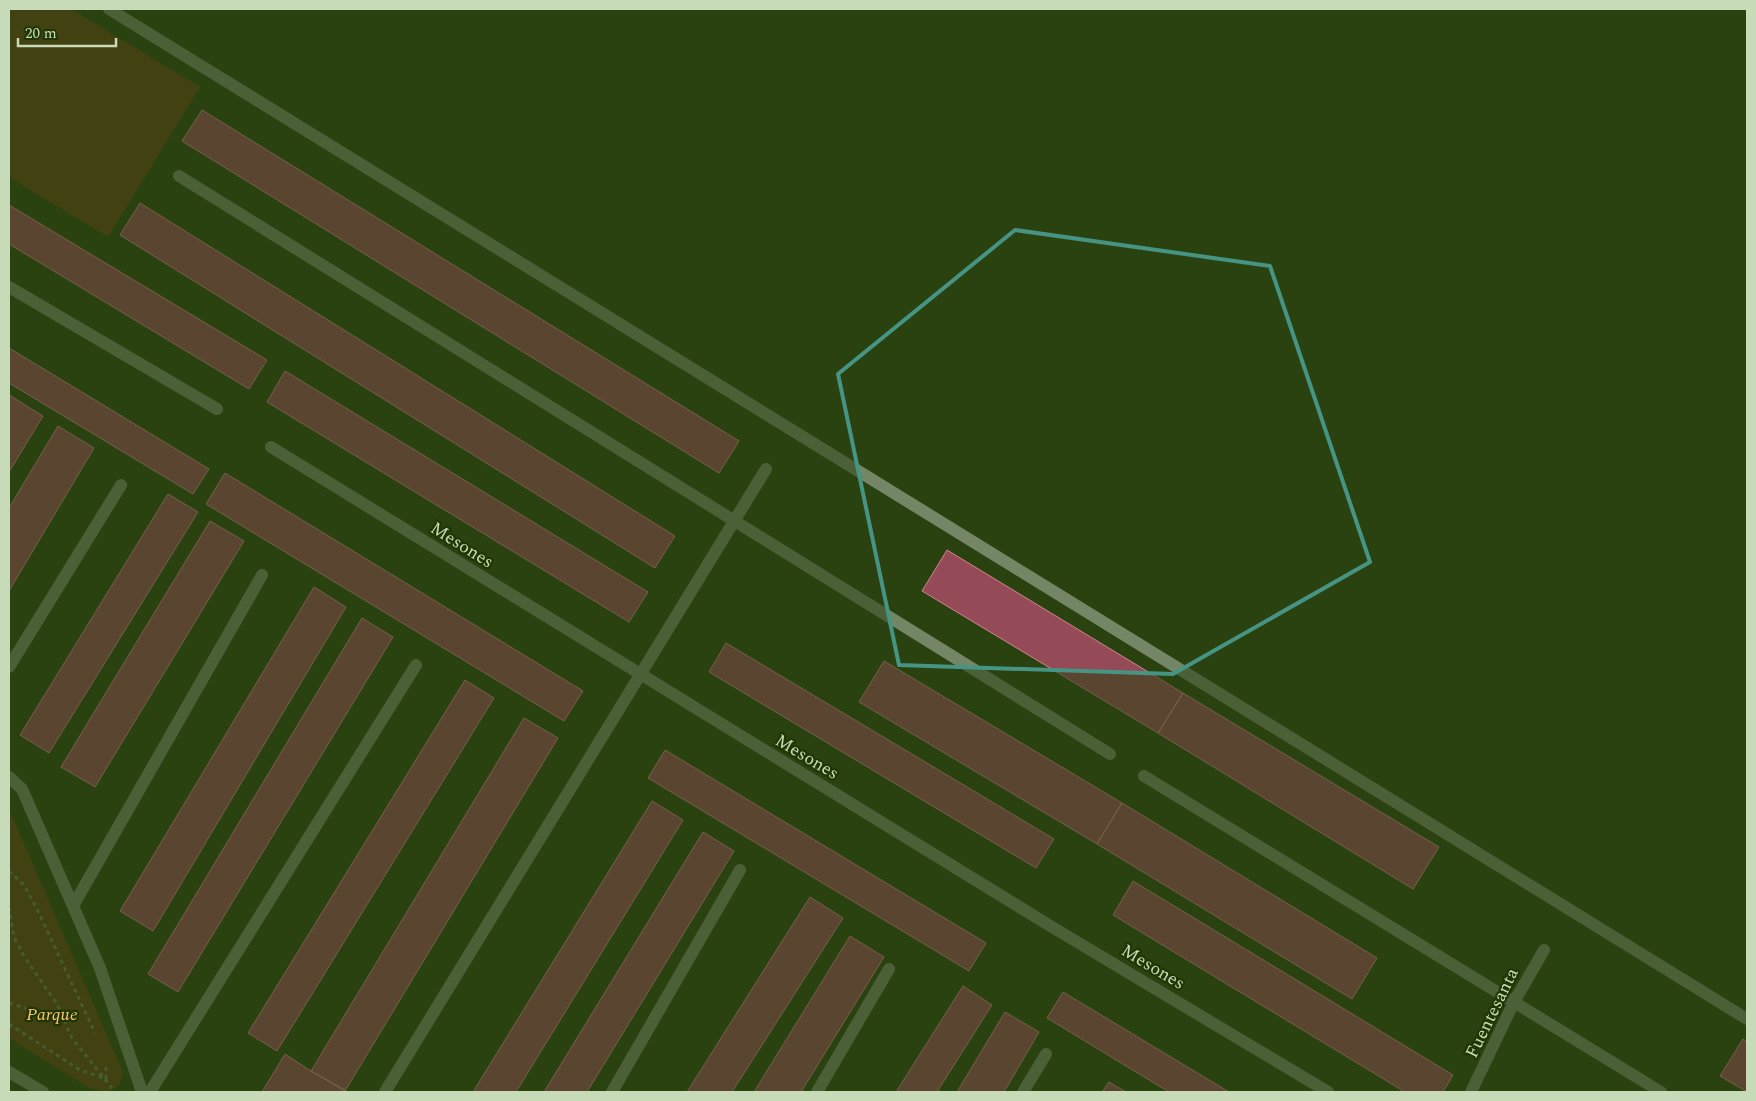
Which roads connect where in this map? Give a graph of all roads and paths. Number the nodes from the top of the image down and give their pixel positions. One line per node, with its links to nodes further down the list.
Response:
1 (109, 9): 24 (street)
2 (179, 176): 8 (street)
3 (9, 287): 4 (street)
4 (217, 408)
5 (271, 447): 12 (street, Mesones)
6 (766, 469): 8 (street)
7 (121, 485): 11 (street)
8 (734, 520): 12 (street); 13 (street)
9 (262, 575): 18 (street)
10 (416, 665): 35 (street)
11 (9, 667)
12 (640, 674): 36 (street); 40 (street, Mesones)
13 (1110, 754)
14 (9, 776): 18 (street)
15 (1144, 776): 22 (street)
16 (740, 870): 37 (street)
17 (9, 871): 27 (path)
18 (73, 906): 34 (street)
19 (9, 907): 25 (path)
20 (1544, 950): 22 (street, Fuentesanta)
21 (889, 970): 38 (street)
22 (1514, 1002): 41 (street, Fuentesanta); 42 (street)
23 (9, 1003): 25 (path)
24 (1747, 1019)
25 (64, 1020): 31 (path)
26 (9, 1024): 31 (path)
27 (98, 1040)
28 (1046, 1054): 39 (street)
29 (106, 1056): 31 (path)
30 (9, 1072): 32 (street)
31 (106, 1079): 33 (path)
32 (43, 1092)
33 (116, 1092)
34 (142, 1092)
35 (150, 1092)
36 (386, 1092)
37 (612, 1092)
38 (817, 1092)
39 (1023, 1092)
40 (1328, 1092)
41 (1471, 1092)
42 (1661, 1092)

